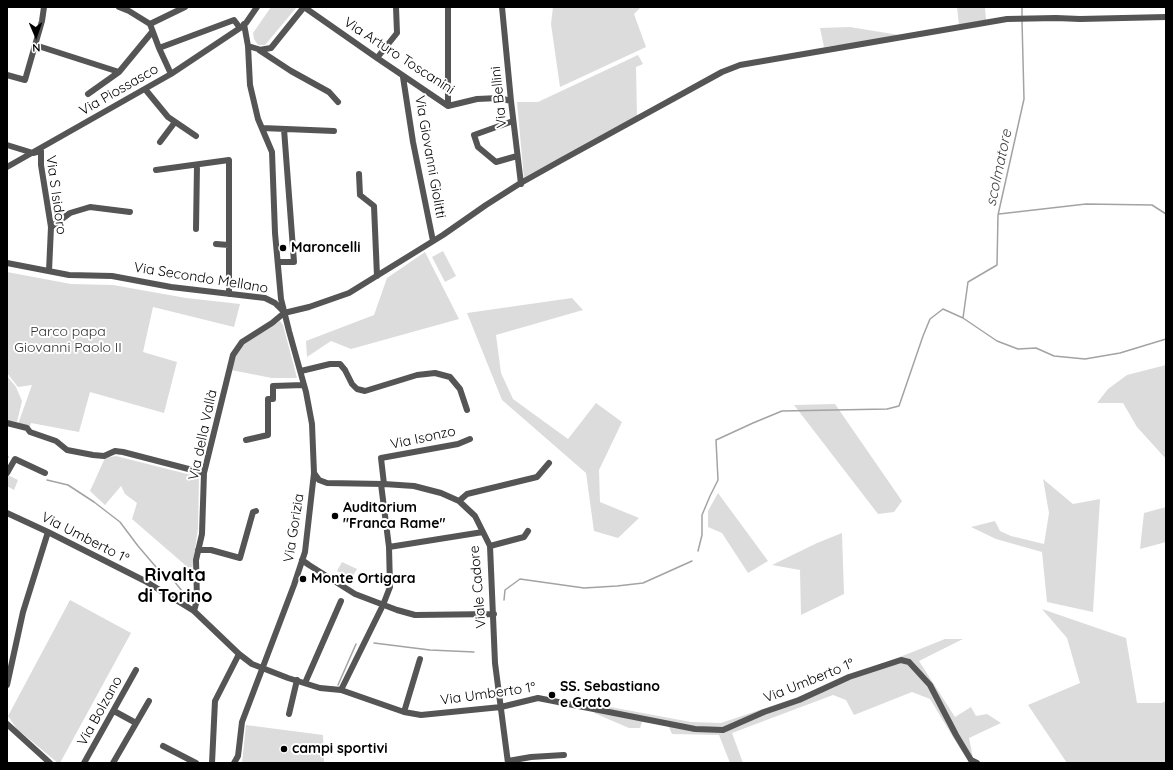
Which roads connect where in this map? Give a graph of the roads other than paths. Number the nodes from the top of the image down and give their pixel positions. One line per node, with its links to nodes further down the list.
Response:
1 (44, 7): 13 (street)
2 (119, 7): 10 (street)
3 (185, 7): 10 (street)
4 (257, 7): 11 (street, Via Piossasco)
5 (304, 7): 16 (street); 17 (street, Via Arturo Toscanini)
6 (396, 7): 17 (street)
7 (448, 7): 26 (street)
8 (502, 7): 24 (street, Via Bellini)
9 (1166, 17): 41 (street)
10 (150, 24): 12 (street)
11 (242, 26): 14 (street, Via Gorizia); 15 (street, Via Piossasco); 19 (street, Via Piossasco)
12 (152, 32): 15 (street); 18 (street)
13 (35, 45): 18 (street); 20 (street)
14 (248, 46): 16 (street); 29 (street, Via Gorizia)
15 (159, 48): 19 (street)
16 (259, 50): 25 (street)
17 (377, 58): 21 (street, Via Arturo Toscanini)
18 (120, 72): 23 (street)
19 (171, 74): 22 (street, Via Piossasco)
20 (7, 75)
21 (404, 76): 26 (street, Via Arturo Toscanini); 45 (street, Via Giovanni Giolitti)
22 (145, 89): 28 (street); 35 (street, Via Piossasco)
23 (88, 94)
24 (511, 101): 26 (street, Via Arturo Toscanini); 27 (street, Via Bellini)
25 (338, 102)
26 (448, 106)
27 (513, 121): 36 (street, Via Bellini); 36 (street)
28 (175, 122): 32 (street); 33 (street)
29 (262, 128): 30 (street); 48 (street, Via Gorizia)
30 (284, 129): 31 (street); 48 (street)
31 (334, 131)
32 (196, 136)
33 (160, 142)
34 (7, 145): 35 (street)
35 (32, 153): 38 (street, Via Piossasco); 43 (street, Via S Isidoro)
36 (517, 156): 41 (street, Via Bellini)
37 (197, 164): 39 (street); 44 (street); 47 (street)
38 (7, 167)
39 (156, 170)
40 (359, 174): 51 (street)
41 (521, 184): 45 (street)
42 (130, 212): 43 (street)
43 (51, 227): 50 (street, Via S Isidoro)
44 (196, 229)
45 (433, 241): 51 (street)
46 (216, 244): 47 (street)
47 (229, 245): 52 (street)
48 (278, 262): 53 (street, Via Gorizia)
49 (7, 263): 50 (street, Via Secondo Mellano)
50 (49, 272): 52 (street, Via Secondo Mellano)
51 (377, 276): 53 (street)
52 (229, 294): 53 (street, Via Secondo Mellano)
53 (284, 313): 54 (street, Via Gorizia); 63 (street, Via della Vallà)
54 (301, 371): 55 (street, Via Gorizia); 56 (street)
55 (304, 385): 59 (street); 64 (street, Via Gorizia)
56 (467, 410)
57 (7, 423): 63 (street)
58 (470, 439): 65 (street, Via Isonzo)
59 (246, 440)
60 (549, 463): 66 (street)
61 (7, 473): 62 (street)
62 (45, 473)
63 (204, 473): 74 (street, Via della Vallà)
64 (314, 473): 65 (street, Viale Cadore); 75 (street, Via Gorizia)
65 (382, 484): 66 (street, Viale Cadore); 73 (street)
66 (459, 501): 71 (street, Viale Cadore)
67 (256, 511): 74 (street)
68 (7, 513): 70 (street, Via Umberto 1°)
69 (528, 531): 72 (street)
70 (48, 532): 78 (street, Via Umberto 1°); 86 (street)
71 (483, 532): 72 (street, Viale Cadore); 73 (street)
72 (490, 546): 79 (street, Viale Cadore)
73 (389, 547): 77 (street)
74 (198, 550): 78 (street, Via della Vallà)
75 (302, 560): 77 (street); 82 (street, Via Gorizia)
76 (341, 601): 85 (street)
77 (382, 605): 79 (street); 87 (street)
78 (194, 611): 80 (street, Via Umberto 1°)
79 (494, 614): 89 (street, Viale Cadore)
80 (239, 654): 82 (street, Via Umberto 1°); 102 (street)
81 (420, 659): 91 (street)
82 (263, 669): 84 (street, Via Umberto 1°); 103 (street, Via Gorizia)
83 (136, 670): 90 (street, Via Bolzano)
84 (297, 680): 85 (street, Via Umberto 1°); 92 (street)
85 (305, 683): 87 (street, Via Umberto 1°)
86 (7, 685)
87 (341, 690): 91 (street, Via Umberto 1°)
88 (149, 701): 93 (street)
89 (501, 707): 91 (street, Via Umberto 1°); 97 (street, Viale Cadore); 104 (street, Via Umberto 1°)
90 (114, 711): 93 (street); 99 (street, Via Bolzano)
91 (404, 712)
92 (289, 714)
93 (136, 723): 100 (street)
94 (7, 724): 98 (street)
95 (163, 746): 101 (street)
96 (564, 755): 97 (street, Viale Cadore)
97 (508, 762)
98 (50, 763)
99 (84, 763)
100 (113, 763)
101 (196, 763)
102 (212, 763)
103 (234, 763)
104 (977, 763)

